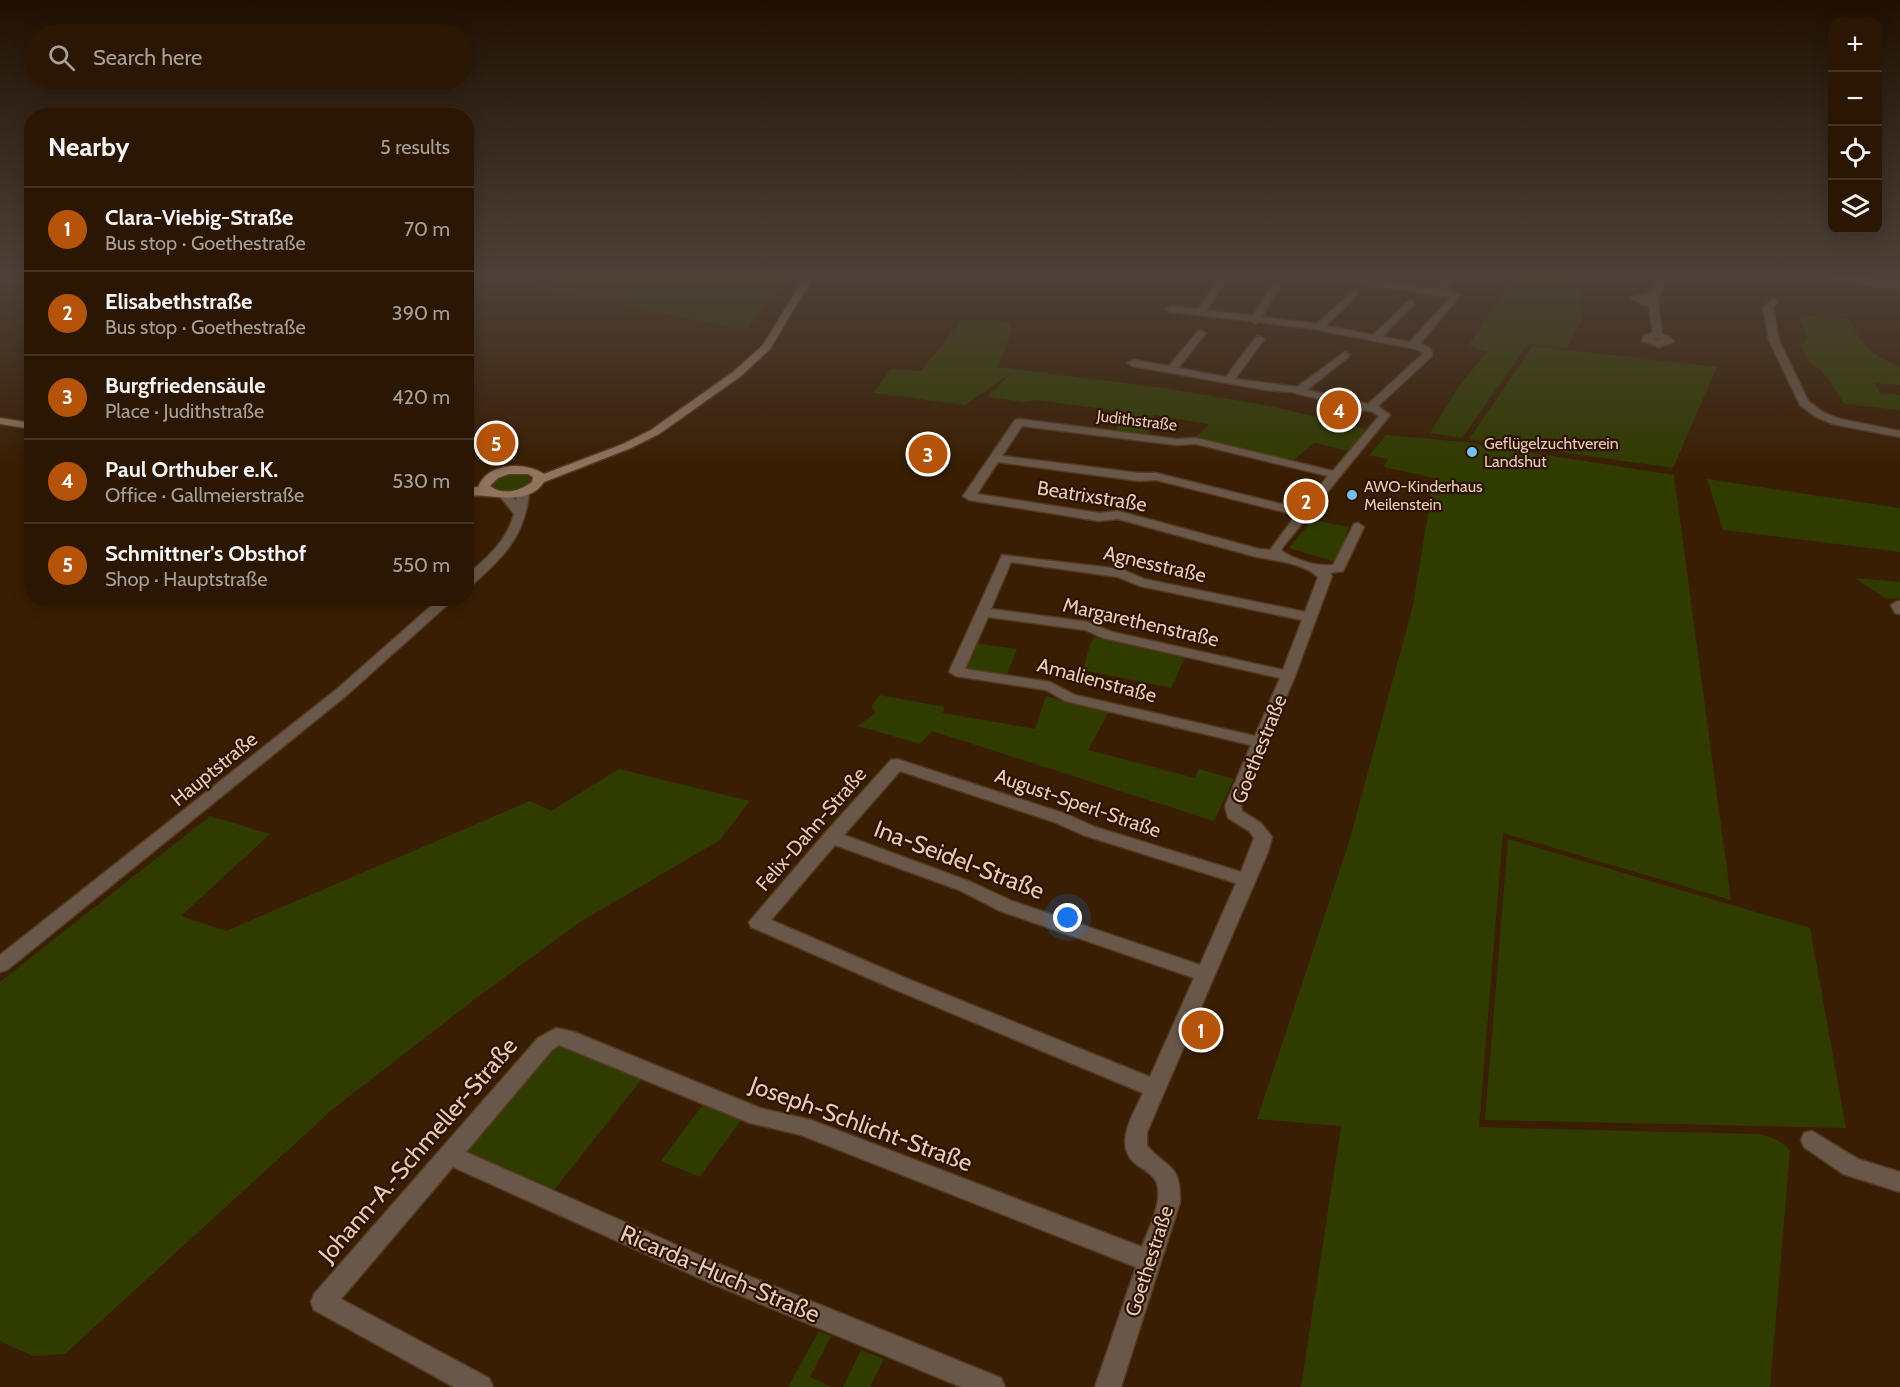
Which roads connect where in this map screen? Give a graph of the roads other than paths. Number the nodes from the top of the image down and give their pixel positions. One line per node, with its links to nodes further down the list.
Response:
1 (1259, 339): 11 (street)
2 (772, 340): 19 (main road)
3 (1196, 340): 10 (street)
4 (1384, 340): 7 (street)
5 (1419, 340): 7 (street)
6 (1774, 340): 16 (street)
7 (1414, 346): 13 (street)
8 (1345, 355): 12 (street)
9 (1133, 363): 10 (street)
10 (1171, 370): 11 (street)
11 (1229, 380): 12 (street)
12 (1299, 391): 13 (street)
13 (1373, 408): 18 (street)
14 (0, 422): 15 (main road)
15 (24, 425)
16 (1900, 434)
17 (995, 458): 18 (street, Judithstraße); 25 (street, Judithstraße); 27 (street)
18 (1337, 475): 27 (street)
19 (537, 477): 20 (main road); 23 (main road)
20 (485, 486): 21 (main road); 22 (main road); 24 (main road)
21 (474, 487)
22 (474, 489)
23 (523, 492): 24 (main road); 26 (street)
24 (505, 495): 26 (street)
25 (969, 496): 29 (street, Beatrixstraße)
26 (520, 514): 31 (street)
27 (1305, 514): 29 (street)
28 (1358, 527): 30 (street)
29 (1277, 555): 30 (street)
30 (1321, 571): 36 (street, Goethestraße)
31 (474, 575)
32 (1900, 605): 34 (street)
33 (440, 606): 43 (street, Hauptstraße)
34 (1900, 610)
35 (984, 612): 36 (street, Agnesstraße); 37 (street, Agnesstraße); 38 (street, Margarethenstraße)
36 (1309, 617): 38 (street, Goethestraße)
37 (956, 672): 39 (street, Amalienstraße)
38 (1288, 676): 39 (street, Goethestraße)
39 (1260, 742): 42 (street, Goethestraße)
40 (897, 764): 41 (street, Felix-Dahn-Straße); 42 (street, August-Sperl-Straße)
41 (831, 837): 44 (street, Ina-Seidel-Straße); 46 (street, Felix-Dahn-Straße)
42 (1247, 880): 44 (street, Goethestraße)
43 (0, 965)
44 (1205, 974): 46 (street, Goethestraße)
45 (556, 1036): 48 (street, Johann-A.-Schmeller-Straße); 50 (street, Joseph-Schlicht-Straße)
46 (1156, 1089): 50 (street, Goethestraße)
47 (1812, 1140): 49 (street)
48 (450, 1155): 51 (street, Johann-A.-Schmeller-Straße); 52 (street, Ricarda-Huch-Straße)
49 (1900, 1182)
50 (1149, 1261): 53 (street, Goethestraße)
51 (480, 1387)
52 (992, 1387)
53 (1108, 1387)

